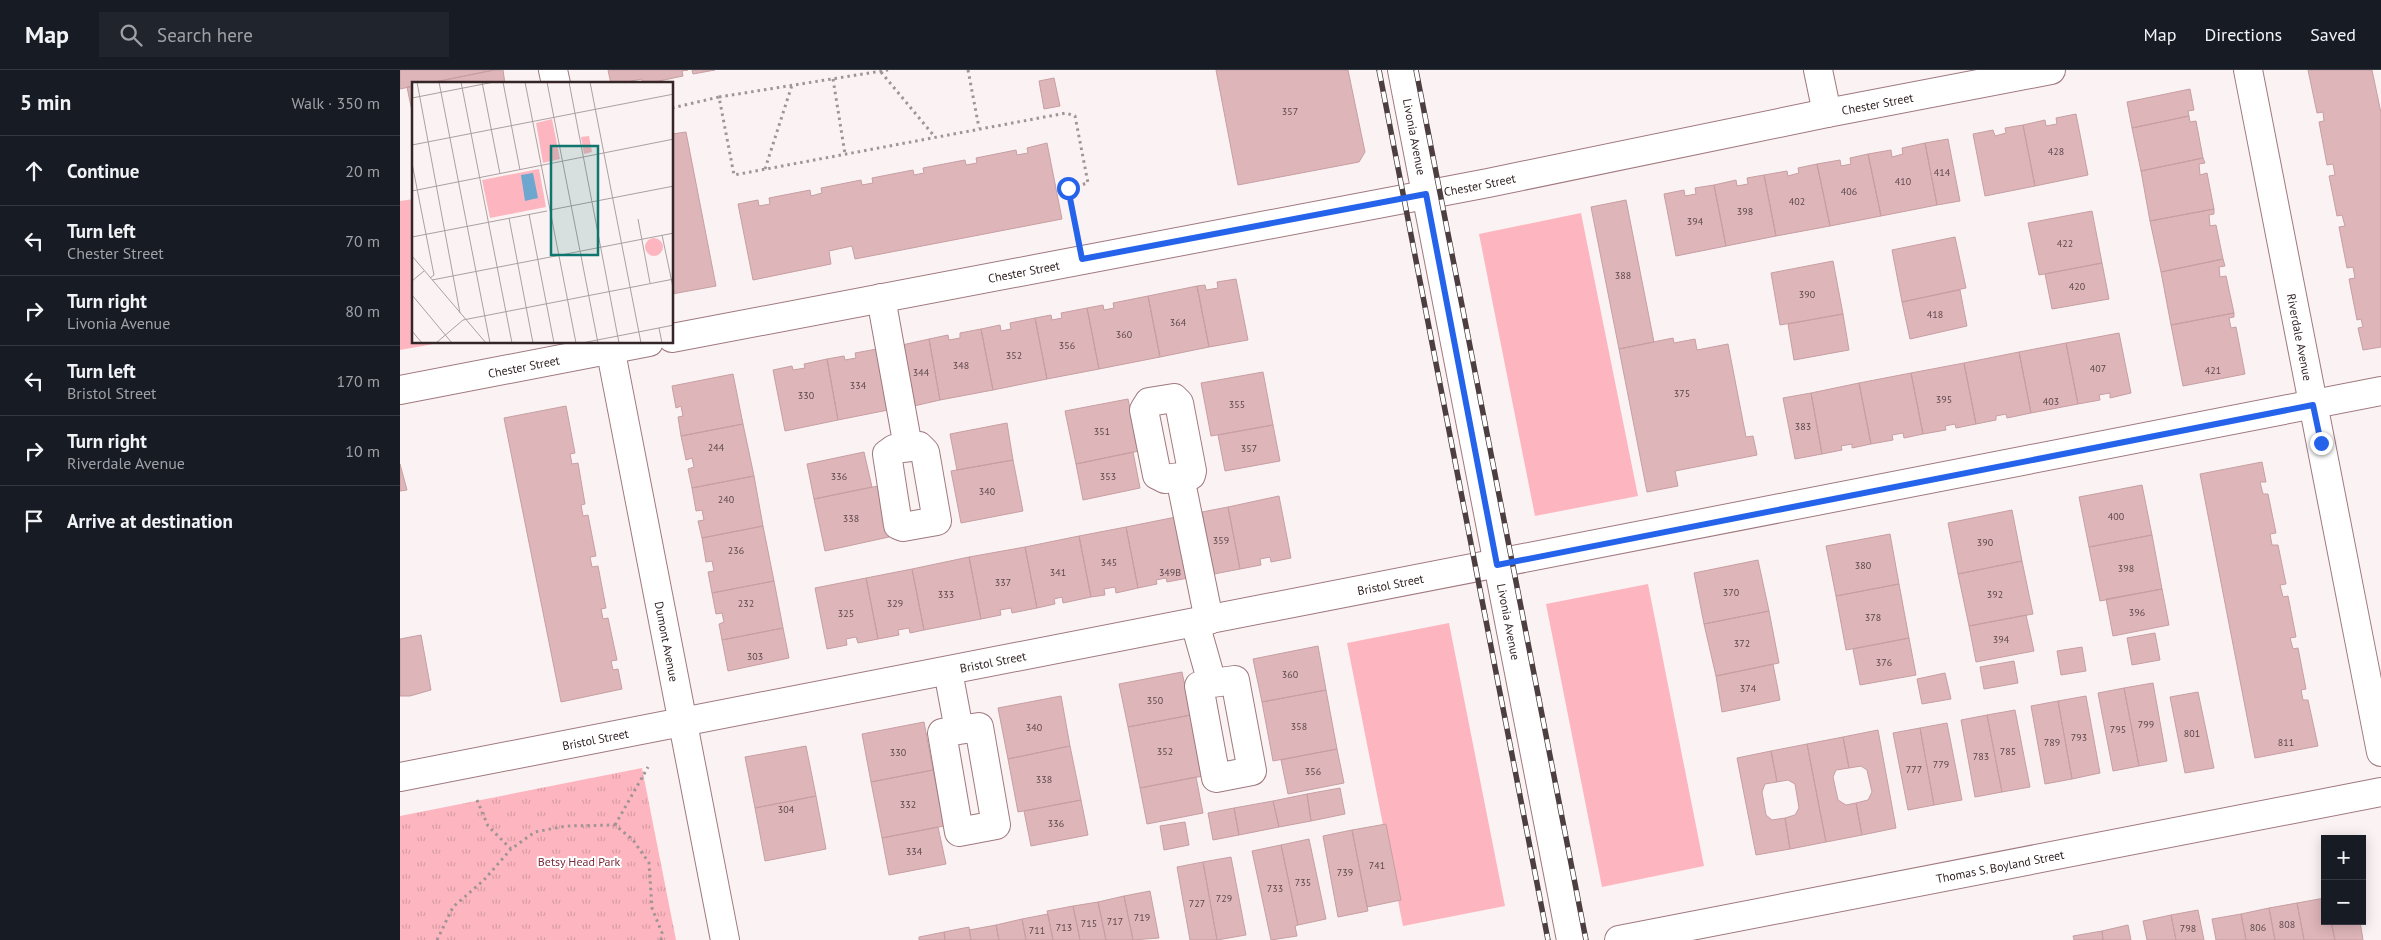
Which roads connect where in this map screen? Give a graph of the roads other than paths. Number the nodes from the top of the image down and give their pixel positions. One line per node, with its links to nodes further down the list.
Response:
1 (1402, 70): 6 (street, Livonia Avenue)
2 (1818, 70): 5 (street)
3 (2050, 70): 5 (street, Chester Street)
4 (2248, 70): 13 (street, Riverdale Avenue)
5 (1827, 113): 6 (street, Chester Street)
6 (1426, 194): 7 (street, Chester Street); 16 (street, Livonia Avenue)
7 (881, 298): 8 (street, Chester Street); 14 (street)
8 (674, 338)
9 (630, 344): 10 (street, Chester Street)
10 (610, 346): 11 (street, Chester Street); 20 (street, Dumont Avenue)
11 (400, 390)
12 (2381, 392): 13 (street, Bristol Street)
13 (2313, 405): 16 (street, Bristol Street); 22 (street, Riverdale Avenue)
14 (908, 447)
15 (1180, 477): 17 (street)
16 (1497, 565): 17 (street, Bristol Street); 26 (street, Livonia Avenue)
17 (1202, 622): 18 (street, Bristol Street); 19 (street)
18 (948, 671): 20 (street, Bristol Street); 21 (street)
19 (1212, 683)
20 (682, 722): 23 (street, Bristol Street); 25 (street, Dumont Avenue)
21 (959, 730)
22 (2381, 752)
23 (400, 778)
24 (2381, 792): 27 (street, Thomas S. Boyland Street)
25 (725, 940)
26 (1571, 940)
27 (1619, 940)

